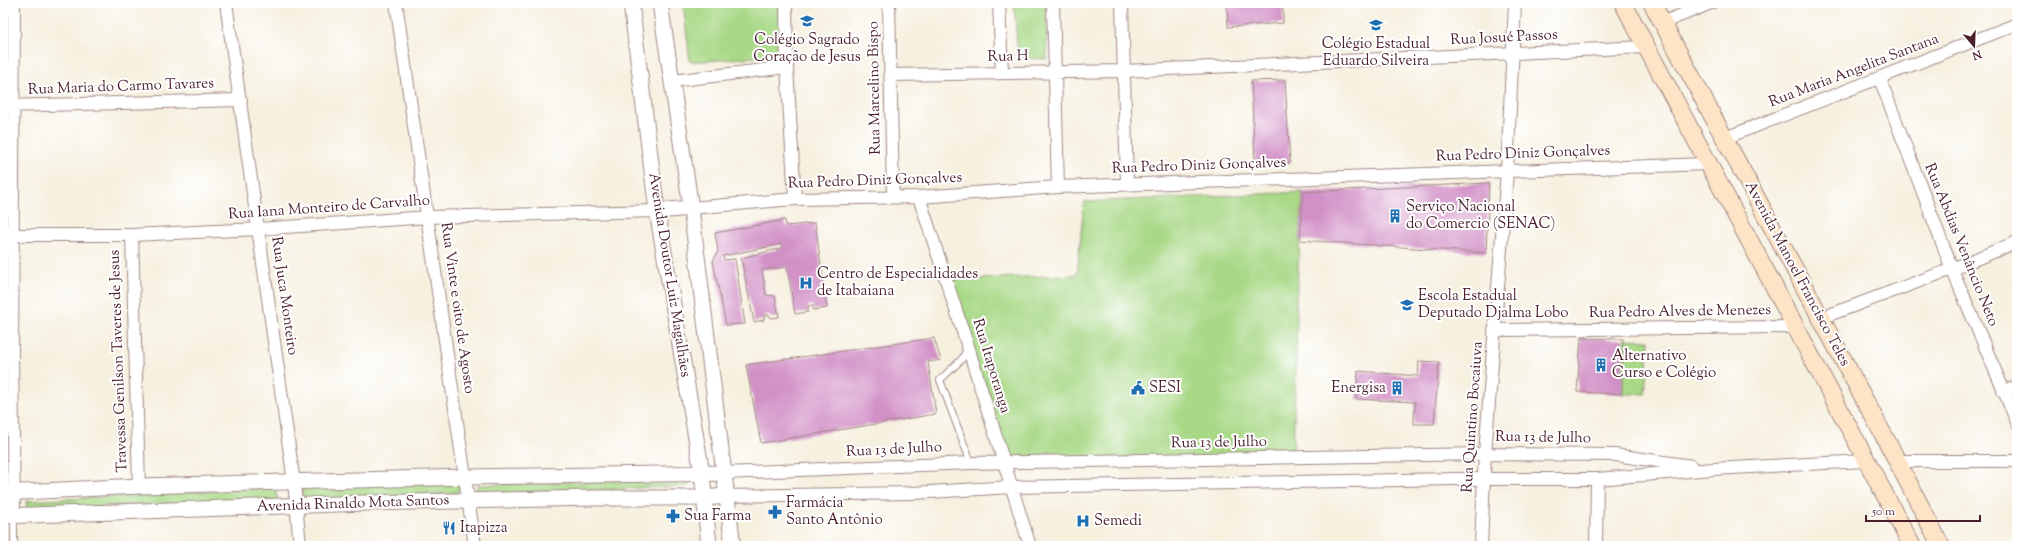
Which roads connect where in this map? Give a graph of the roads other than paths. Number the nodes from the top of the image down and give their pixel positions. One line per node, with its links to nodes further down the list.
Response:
1 (14, 3): 27 (street)
2 (226, 3): 26 (street, Rua Juca Monteiro)
3 (396, 3): 38 (street, Rua Vinte e oito de Agosto)
4 (631, 3): 37 (street, Avenida Doutor Luiz Magalhães)
5 (660, 3): 25 (street, Avenida Doutor Luiz Magalhães)
6 (786, 3): 19 (street)
7 (889, 3): 23 (street, Rua Marcelino Bispo)
8 (999, 3): 22 (street)
9 (1053, 3): 21 (street)
10 (1122, 3): 20 (street)
11 (1515, 3): 18 (street, Rua Quintino Bocaiuva)
12 (1623, 3): 17 (main road, Avenida Manoel Francisco Teles)
13 (1652, 3): 15 (main road, Avenida Manoel Francisco Teles)
14 (1711, 3): 15 (street)
15 (1662, 23): 28 (main road, Avenida Manoel Francisco Teles)
16 (2017, 24): 24 (street, Rua Maria Angelita Santana)
17 (1646, 46): 18 (street, Rua Josué Passos); 29 (main road, Avenida Manoel Francisco Teles)
18 (1512, 54): 20 (street, Rua Josué Passos); 30 (street, Rua Quintino Bocaiuva)
19 (787, 67): 25 (street); 35 (street)
20 (1124, 71): 21 (street, Rua H); 31 (street)
21 (1054, 72): 22 (street, Rua H); 32 (street)
22 (1002, 73): 23 (street, Rua H)
23 (891, 75): 33 (street, Rua Marcelino Bispo)
24 (1880, 79): 28 (street, Rua Maria Angelita Santana); 46 (street, Rua Abdias Venâncio Neto)
25 (672, 81): 36 (street, Avenida Doutor Luiz Magalhães)
26 (241, 100): 27 (street, Rua Maria do Carmo Tavares); 40 (street, Rua Juca Monteiro)
27 (8, 106): 42 (street)
28 (1725, 138): 39 (main road, Avenida Manoel Francisco Teles)
29 (1708, 164): 30 (street, Rua Pedro Diniz Gonçalves); 41 (main road, Avenida Manoel Francisco Teles)
30 (1507, 171): 31 (street, Rua Pedro Diniz Gonçalves); 50 (street, Rua Quintino Bocaiuva)
31 (1127, 184): 32 (street, Rua Pedro Diniz Gonçalves)
32 (1058, 187): 34 (street, Rua Pedro Diniz Gonçalves)
33 (893, 197): 34 (street, Rua Pedro Diniz Gonçalves); 35 (street, Rua Pedro Diniz Gonçalves)
34 (919, 197): 51 (street, Rua Itaporanga)
35 (795, 199): 36 (street, Rua Pedro Diniz Gonçalves)
36 (691, 208): 37 (street); 66 (street, Avenida Doutor Luiz Magalhães)
37 (657, 210): 38 (street, Rua Iana Monteiro de Carvalho); 65 (street, Avenida Doutor Luiz Magalhães)
38 (428, 217): 40 (street, Rua Iana Monteiro de Carvalho); 67 (street, Rua Vinte e oito de Agosto)
39 (1766, 218): 41 (main road); 45 (main road, Avenida Manoel Francisco Teles)
40 (258, 229): 43 (street, Rua Iana Monteiro de Carvalho); 70 (street, Rua Juca Monteiro)
41 (1744, 233): 47 (main road, Avenida Manoel Francisco Teles)
42 (8, 235): 43 (street, Rua Iana Monteiro de Carvalho); 52 (street)
43 (132, 235): 71 (street, Travessa Genilson Taveres de Jesus)
44 (2017, 242): 46 (street)
45 (1790, 261): 47 (main road); 48 (main road, Avenida Manoel Francisco Teles)
46 (1952, 269): 48 (street); 54 (street, Rua Abdias Venâncio Neto)
47 (1765, 273): 49 (main road, Avenida Manoel Francisco Teles)
48 (1821, 318): 55 (main road, Avenida Manoel Francisco Teles)
49 (1795, 326): 50 (street, Rua Pedro Alves de Menezes); 56 (main road, Avenida Manoel Francisco Teles)
50 (1494, 330): 58 (street, Rua Quintino Bocaiuva)
51 (968, 347): 62 (lane); 63 (street, Rua Itaporanga)
52 (7, 355): 73 (street)
53 (2017, 387): 54 (street)
54 (2003, 392): 57 (street, Rua Abdias Venâncio Neto)
55 (1864, 399): 56 (main road); 60 (main road, Avenida Manoel Francisco Teles)
56 (1836, 404): 59 (main road, Avenida Manoel Francisco Teles)
57 (2017, 422)
58 (1485, 454): 63 (street, Rua 13 de Julho); 64 (street, Rua 13 de Julho); 68 (street, Rua Quintino Bocaiuva)
59 (1866, 461): 64 (street, Rua 13 de Julho); 79 (main road, Avenida Manoel Francisco Teles)
60 (1898, 461): 61 (street); 88 (main road, Avenida Manoel Francisco Teles)
61 (2017, 461)
62 (972, 462): 63 (street, Rua 13 de Julho); 66 (street, Rua 13 de Julho)
63 (1004, 463): 72 (street, Rua Itaporanga)
64 (1713, 469): 69 (street, Rua 13 de Julho)
65 (702, 473): 66 (street, Avenida Rinaldo Mota Santos); 67 (street, Avenida Rinaldo Mota Santos); 75 (street, Avenida Doutor Luiz Magalhães)
66 (724, 473): 74 (street, Avenida Doutor Luiz Magalhães)
67 (466, 477): 70 (street, Avenida Rinaldo Mota Santos); 76 (street, Rua Vinte e oito de Agosto)
68 (1484, 479): 69 (street, Rua 13 de Julho); 72 (street, Rua 13 de Julho); 86 (street, Rua Quintino Bocaiuva)
69 (1597, 479): 87 (street)
70 (294, 482): 71 (street, Avenida Rinaldo Mota Santos); 77 (street, Rua Juca Monteiro)
71 (139, 486): 73 (street, Avenida Rinaldo Mota Santos)
72 (1012, 487): 74 (street, Rua 13 de Julho); 85 (street, Rua Itaporanga)
73 (9, 493): 78 (street)
74 (726, 496): 75 (street, Avenida Rinaldo Mota Santos); 84 (street, Avenida Doutor Luiz Magalhães)
75 (704, 498): 76 (street, Avenida Rinaldo Mota Santos); 83 (street, Avenida Doutor Luiz Magalhães)
76 (468, 501): 77 (street, Avenida Rinaldo Mota Santos); 82 (street, Rua Vinte e oito de Agosto)
77 (295, 506): 78 (street, Avenida Rinaldo Mota Santos); 81 (street, Rua Juca Monteiro)
78 (8, 515): 80 (lane)
79 (1909, 544)
80 (14, 546)
81 (300, 546)
82 (475, 546)
83 (709, 546)
84 (733, 546)
85 (1030, 546)
86 (1480, 546)
87 (1596, 546)
88 (1941, 546)

